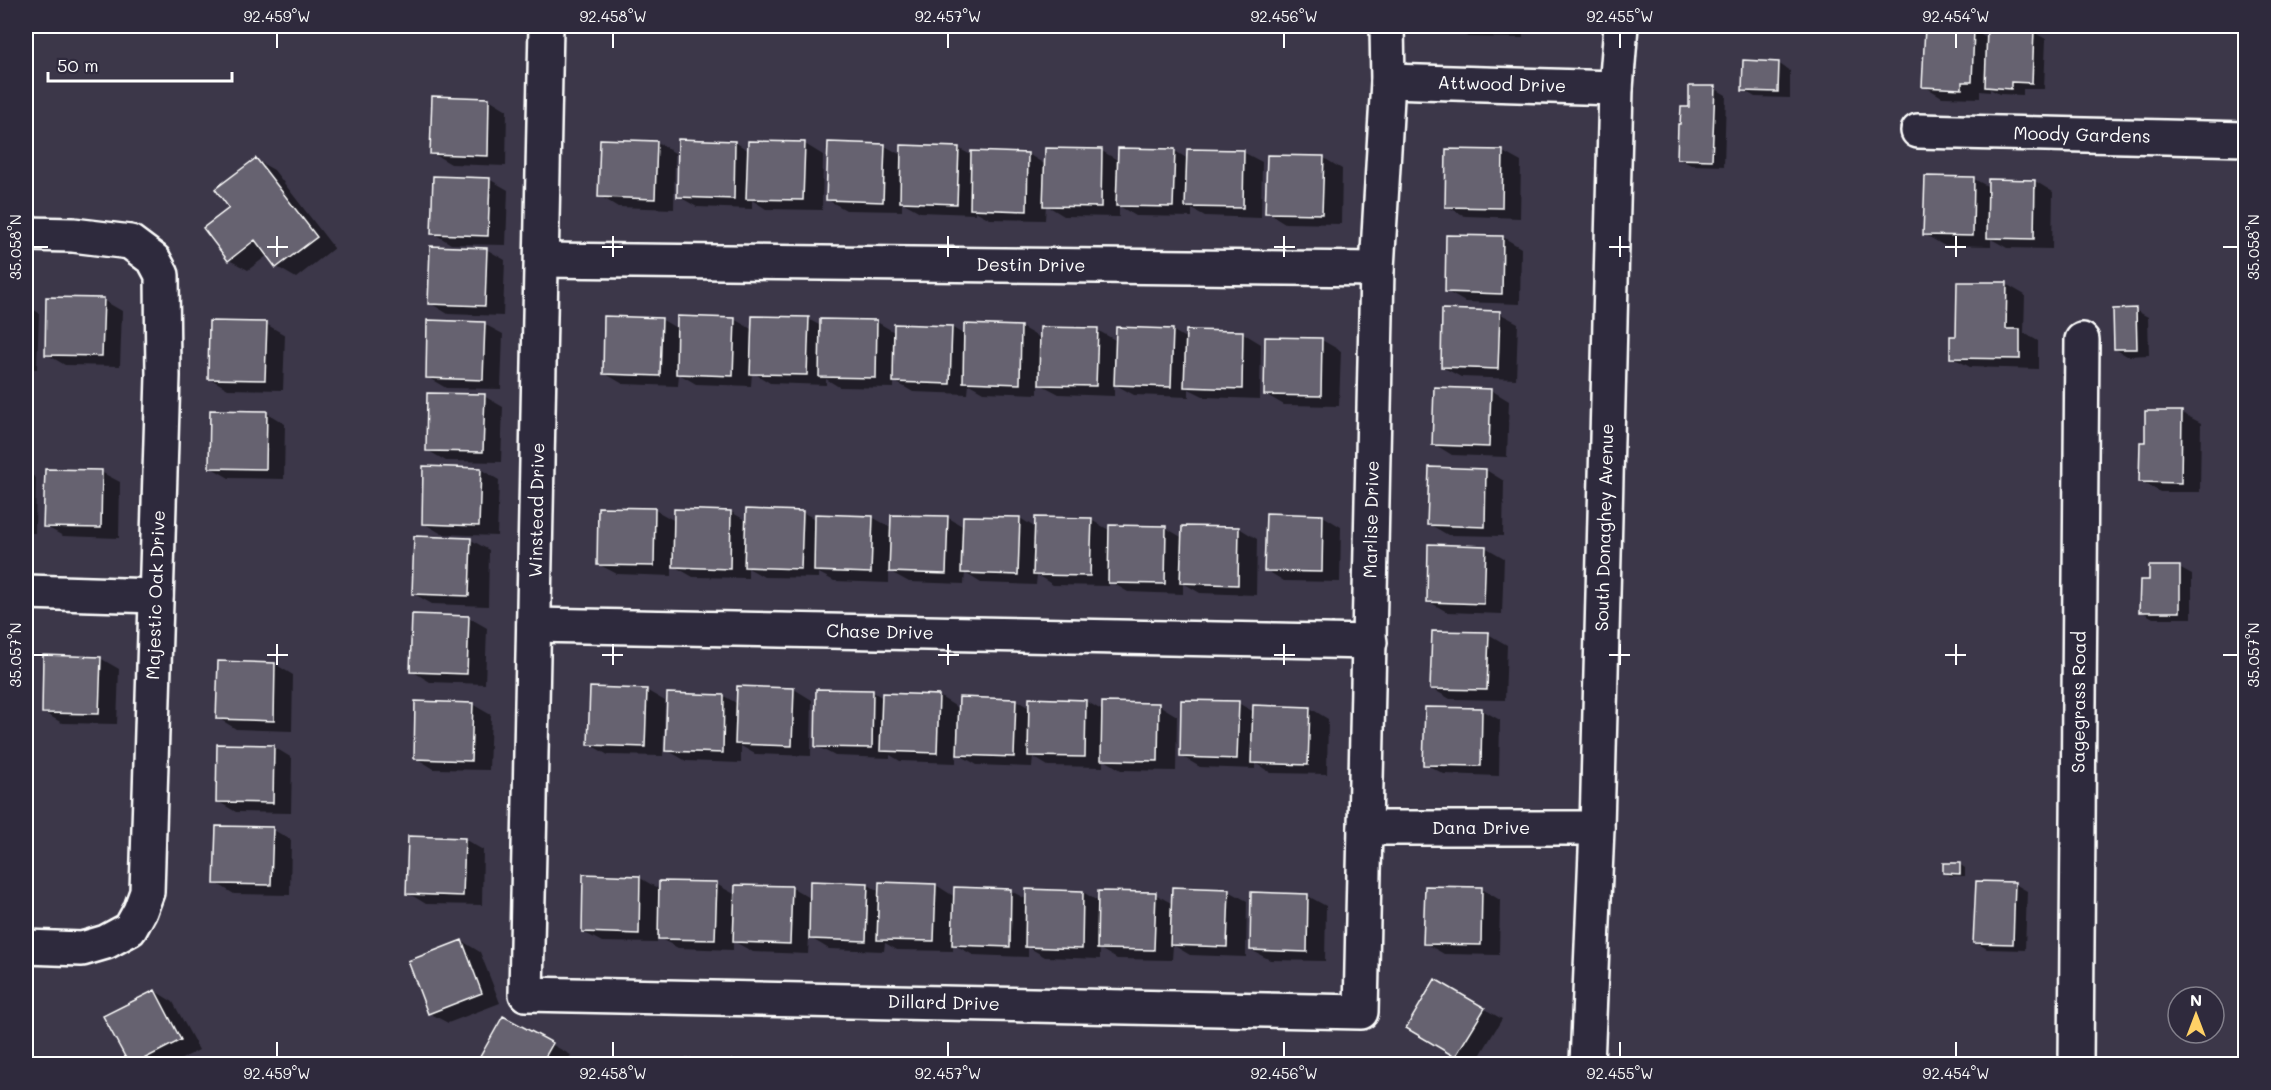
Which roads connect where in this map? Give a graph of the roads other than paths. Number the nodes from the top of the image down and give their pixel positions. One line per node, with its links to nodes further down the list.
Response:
1 (546, 26): 9 (street, Winstead Drive)
2 (1387, 26): 4 (street, Marlise Drive)
3 (1621, 26): 5 (street, South Donaghey Avenue)
4 (1388, 81): 5 (street, Attwood Drive); 10 (street, Marlise Drive)
5 (1617, 88): 17 (street, South Donaghey Avenue)
6 (1918, 131): 7 (street, Moody Gardens)
7 (2246, 139)
8 (26, 234): 13 (street, Majestic Oak Drive)
9 (542, 260): 10 (street, Destin Drive); 14 (street, Winstead Drive)
10 (1377, 269): 15 (street, Marlise Drive)
11 (2082, 340): 22 (street, Sagegrass Road)
12 (26, 592): 13 (street)
13 (156, 596): 18 (street, Majestic Oak Drive)
14 (534, 625): 15 (street, Chase Drive); 19 (street, Winstead Drive)
15 (1370, 642): 16 (street, Marlise Drive)
16 (1365, 828): 17 (street, Dana Drive); 20 (street, Marlise Drive)
17 (1597, 828): 21 (street, South Donaghey Avenue)
18 (26, 947)
19 (526, 994): 20 (street, Dillard Drive)
20 (1361, 1012)
21 (1587, 1065)
22 (2076, 1065)

